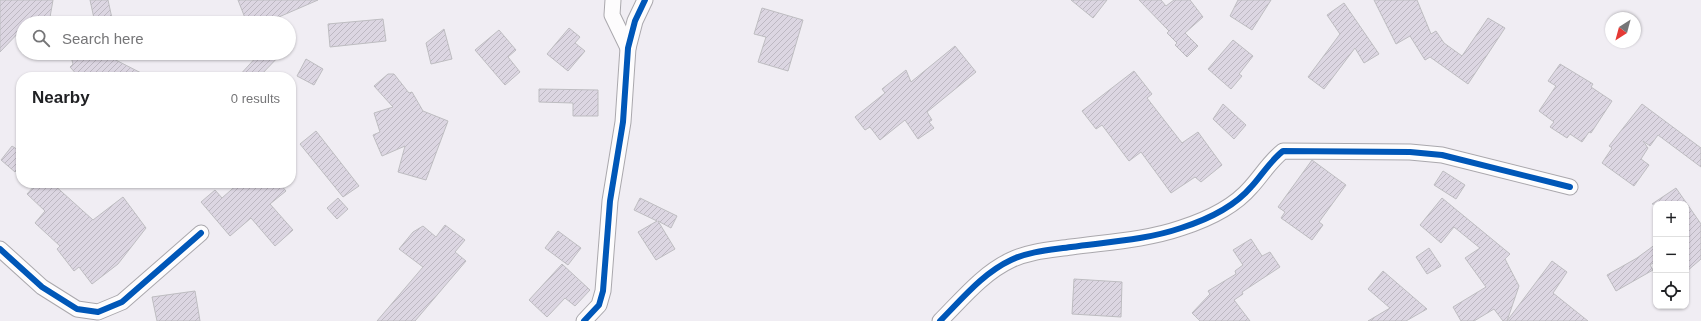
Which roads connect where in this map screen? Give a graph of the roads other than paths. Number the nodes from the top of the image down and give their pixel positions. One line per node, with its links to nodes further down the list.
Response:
1 (613, 0): 3 (street)
2 (645, 0): 3 (street)
3 (628, 48): 7 (street)
4 (1570, 187): 8 (street)
5 (201, 233): 6 (street)
6 (0, 249)
7 (584, 321)
8 (940, 321)

